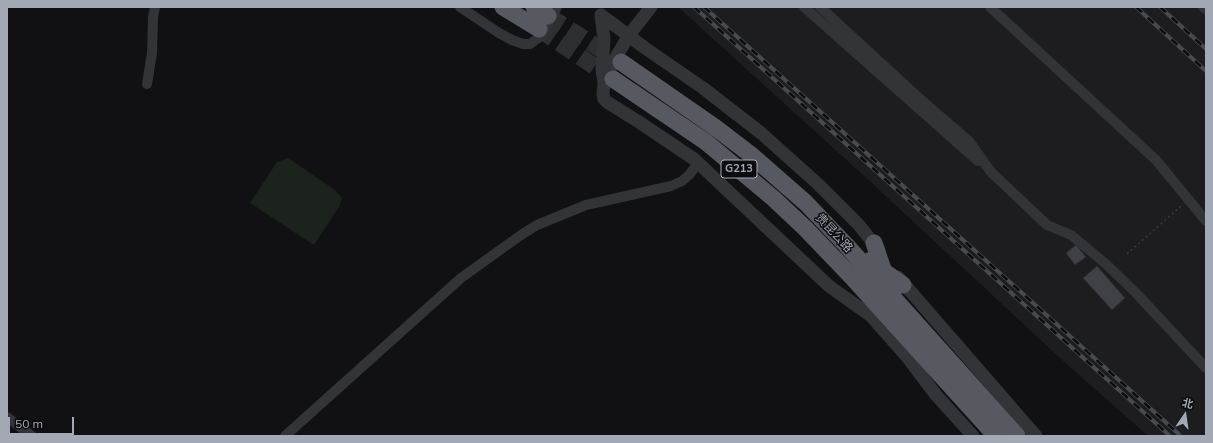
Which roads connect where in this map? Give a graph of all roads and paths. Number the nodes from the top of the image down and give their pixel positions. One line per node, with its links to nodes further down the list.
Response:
1 (155, 7): 16 (street)
2 (460, 7): 12 (street)
3 (504, 7): 12 (highway)
4 (534, 7): 12 (highway)
5 (651, 7): 13 (street)
6 (804, 7): 17 (street)
7 (820, 7): 17 (street)
8 (990, 7): 19 (street)
9 (1203, 7): 10 (street)
10 (1206, 9)
11 (599, 11): 13 (street); 15 (street)
12 (548, 18)
13 (629, 35): 15 (street); 21 (street)
14 (622, 62): 22 (highway, 贵昆公路 / G213)
15 (608, 81): 18 (street); 25 (highway, 贵昆公路 / G213)
16 (147, 84)
17 (929, 112): 29 (street)
18 (698, 163): 28 (street); 32 (street)
19 (1189, 199): 20 (street); 23 (path)
20 (1206, 221)
21 (874, 243): 24 (highway); 26 (street)
22 (846, 245): 24 (highway); 27 (highway, 贵昆公路 / G213)
23 (1127, 254)
24 (884, 272): 26 (highway); 27 (highway)
25 (850, 276): 28 (highway); 34 (highway, 贵昆公路 / G213)
26 (903, 285): 36 (street)
27 (896, 301): 35 (highway, 贵昆公路 / G213)
28 (871, 316): 33 (street)
29 (1206, 368)
30 (7, 417): 31 (street)
31 (32, 436)
32 (285, 436)
33 (973, 436)
34 (996, 436)
35 (1017, 436)
36 (1036, 436)

